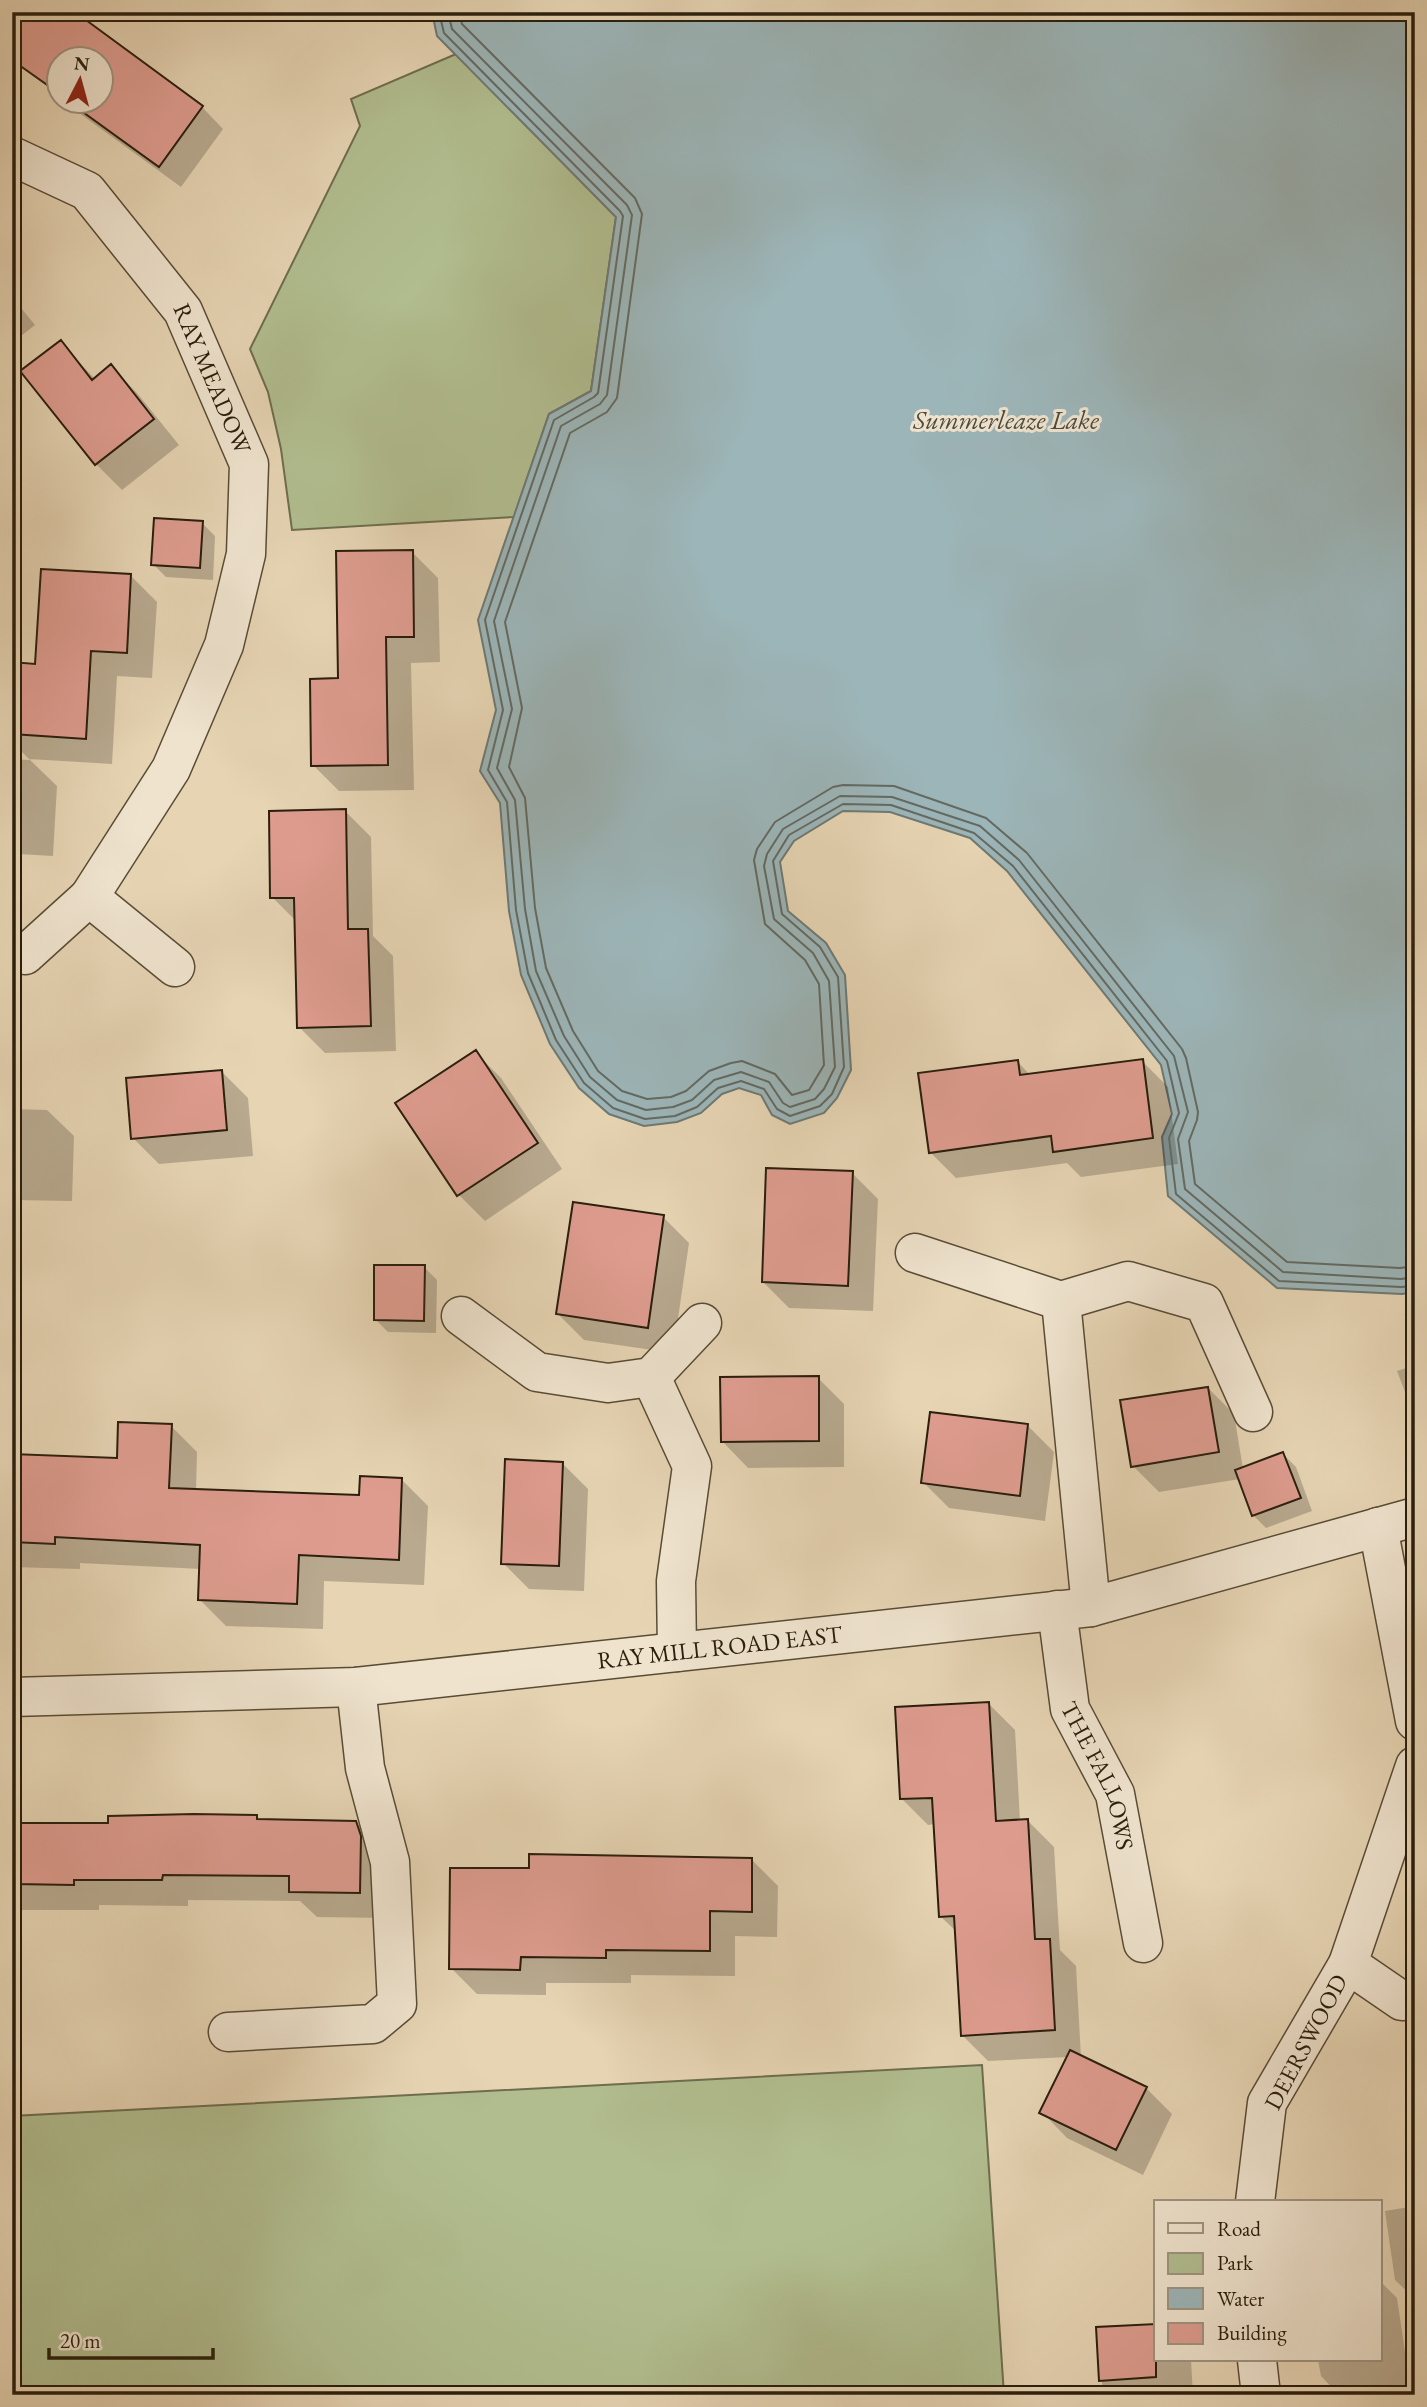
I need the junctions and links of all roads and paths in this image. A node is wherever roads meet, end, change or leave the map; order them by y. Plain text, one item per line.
1 (12, 156) edge
2 (89, 897) junction
3 (25, 955) dead end
4 (175, 967) dead end
5 (915, 1252) dead end
6 (1061, 1301) junction
7 (461, 1316) dead end
8 (702, 1323) dead end
9 (651, 1377) junction
10 (1253, 1412) dead end
11 (1415, 1517) edge
12 (1378, 1527) junction
13 (1074, 1608) junction
14 (677, 1652) junction
15 (356, 1687) junction
16 (12, 1698) edge
17 (1415, 1721) edge
18 (1415, 1766) edge
19 (1143, 1943) dead end
20 (1348, 1964) junction
21 (1402, 2001) dead end
22 (228, 2032) dead end
23 (1255, 2200) edge
24 (1257, 2362) edge
25 (1261, 2395) edge

1 - 2 street, RAY MEADOW
2 - 3 street, RAY MEADOW
2 - 4 street
5 - 6 street
6 - 10 street
6 - 13 street, THE FALLOWS
7 - 9 street
8 - 9 street
9 - 14 street
11 - 12 street, RAY MILL ROAD EAST
12 - 13 street, RAY MILL ROAD EAST
12 - 17 street
13 - 14 street, RAY MILL ROAD EAST
13 - 19 street, THE FALLOWS
14 - 15 street, RAY MILL ROAD EAST
15 - 16 street, RAY MILL ROAD EAST
15 - 22 street
18 - 20 street, DEERSWOOD
20 - 21 street, DEERSWOOD
20 - 23 street, DEERSWOOD
24 - 25 street

